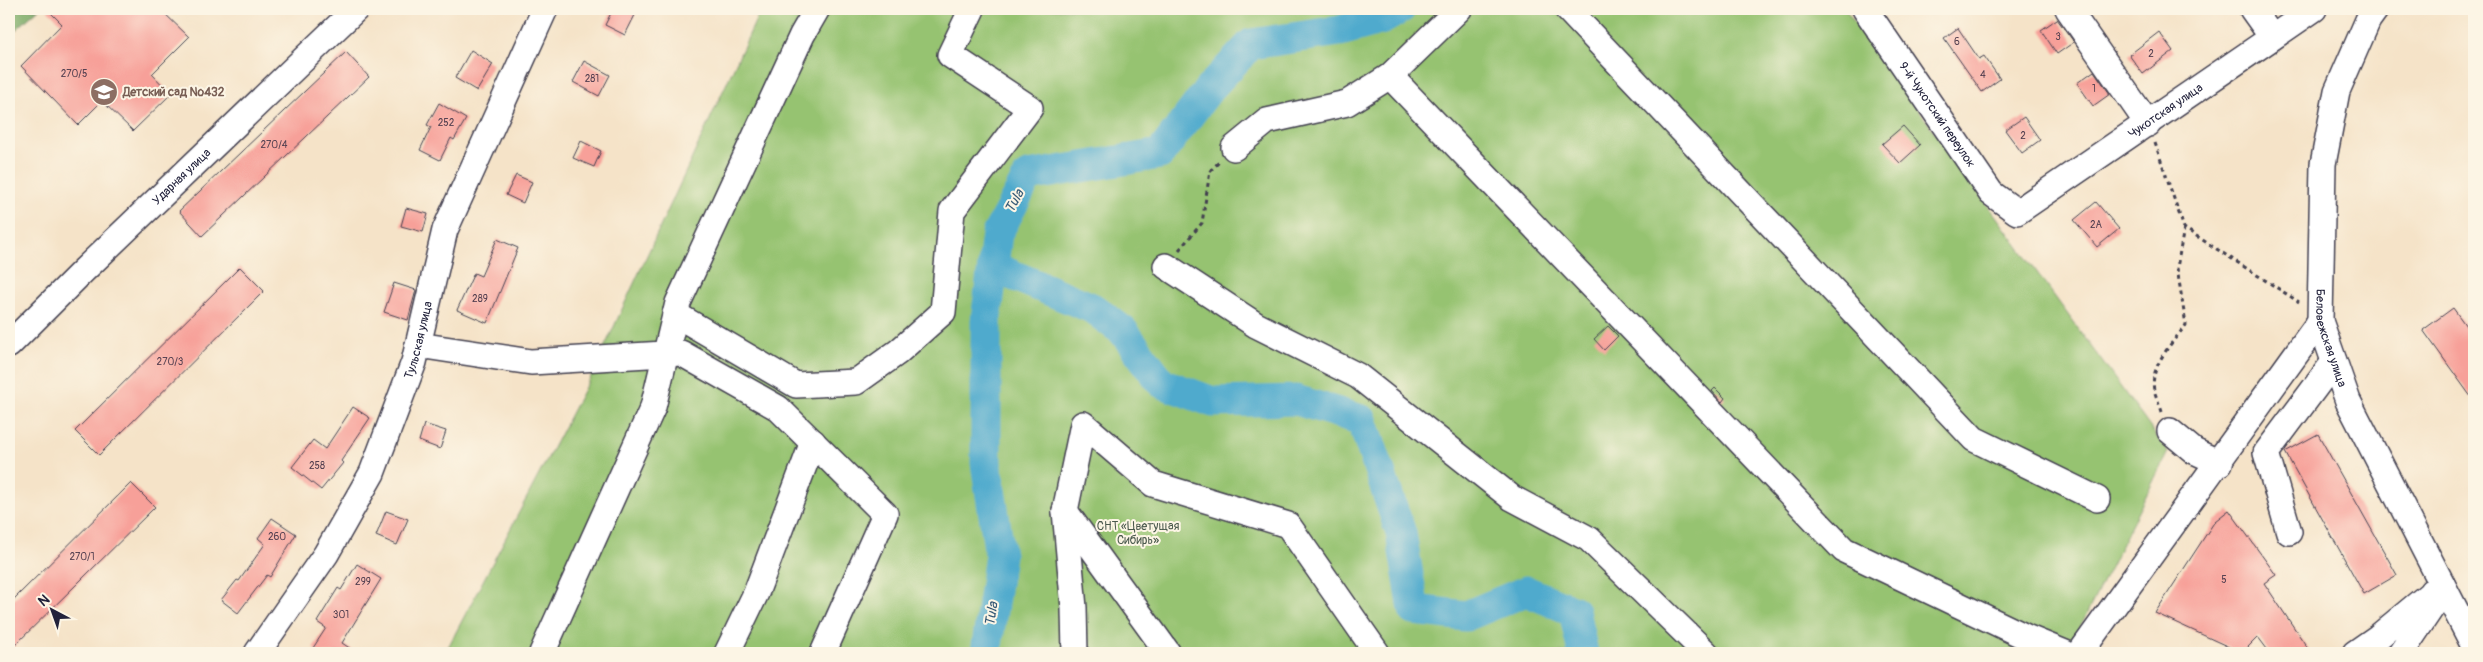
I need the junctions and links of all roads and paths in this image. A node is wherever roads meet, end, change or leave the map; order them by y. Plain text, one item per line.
1 (356, 9) edge
2 (817, 9) edge
3 (972, 9) edge
4 (1459, 9) edge
5 (1567, 9) edge
6 (1865, 9) edge
7 (2068, 9) edge
8 (2252, 9) edge
9 (2314, 9) edge
10 (2376, 9) edge
11 (536, 13) edge
12 (2272, 38) junction
13 (1390, 76) junction
14 (2148, 124) junction
15 (1234, 148) joint
16 (2017, 212) joint
17 (2184, 228) junction
18 (1166, 266) joint
19 (675, 314) junction
20 (2320, 318) junction
21 (9, 345) edge
22 (418, 345) junction
23 (665, 354) junction
24 (2334, 362) junction
25 (2170, 431) joint
26 (812, 442) junction
27 (2220, 462) junction
28 (2097, 499) dead end
29 (1065, 511) junction
30 (2290, 532) dead end
31 (2437, 587) junction
32 (2474, 646) edge
33 (257, 653) edge
34 (542, 653) edge
35 (727, 653) edge
36 (823, 653) edge
37 (1075, 653) edge
38 (1168, 653) edge
39 (1377, 653) edge
40 (1706, 653) edge
41 (2065, 653) edge
42 (2080, 653) edge
43 (2355, 653) edge
44 (2401, 653) edge

1 - 21 street, Ударная улица
2 - 19 street
3 - 19 street
4 - 13 street
5 - 28 street
6 - 16 street, 9-й Чукотский переулок
7 - 14 street
8 - 12 street
9 - 12 street, Чукотская улица
10 - 20 street, Беловежская улица
11 - 22 street, Тульская улица
12 - 14 street, Чукотская улица
13 - 15 street
13 - 41 street
14 - 16 street, Чукотская улица
14 - 17 path
15 - 18 path
17 - 20 path
17 - 25 path
18 - 40 street
19 - 23 street
20 - 24 street, Беловежская улица
20 - 27 street
22 - 23 street
22 - 33 street, Тульская улица
23 - 26 street
23 - 34 street
24 - 30 street
24 - 31 street, Беловежская улица
25 - 27 street
26 - 35 street
26 - 36 street
27 - 42 street
29 - 37 street
29 - 38 street
29 - 39 street
31 - 32 street, Беловежская улица
31 - 43 street
31 - 44 street

